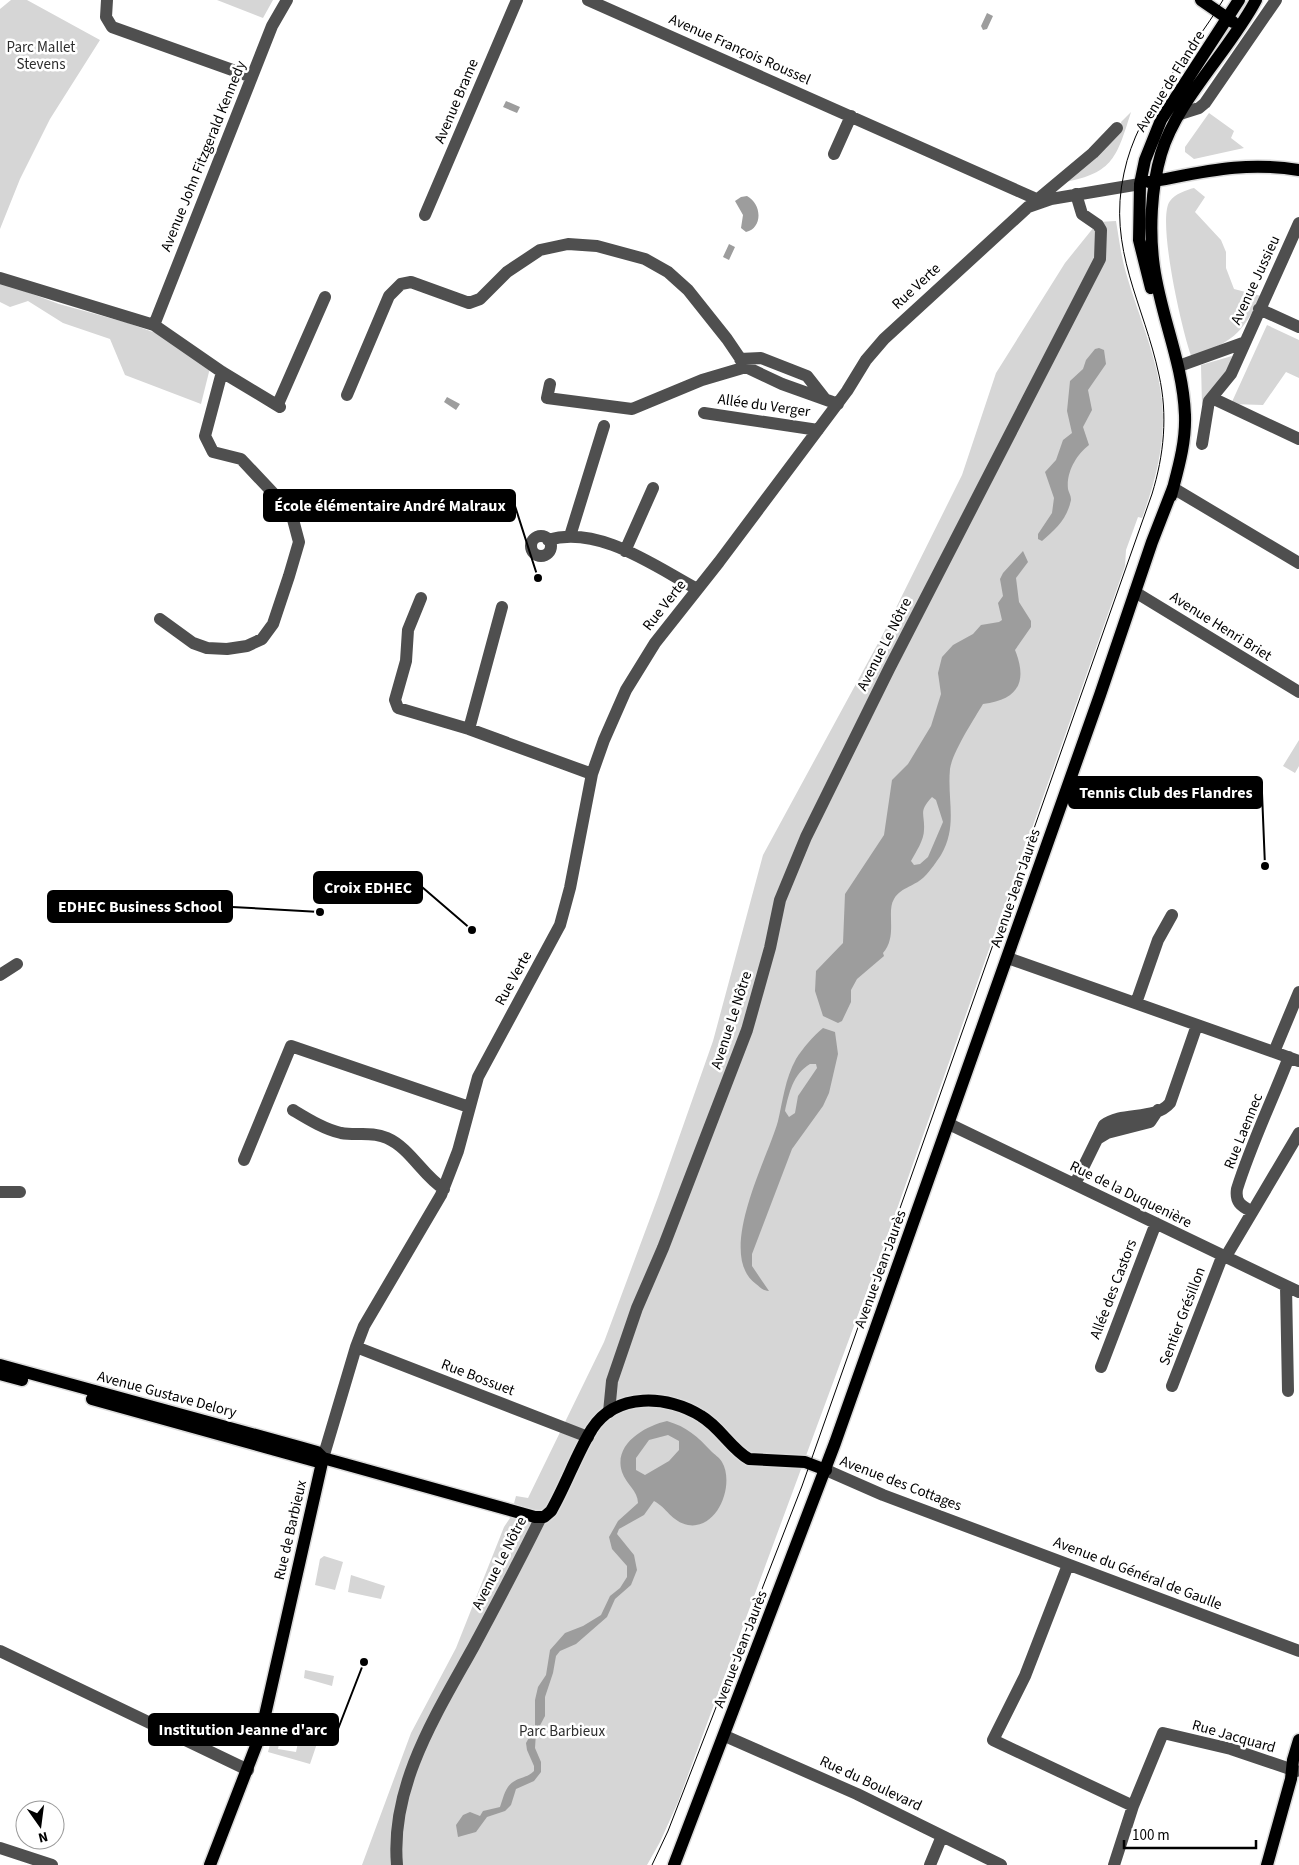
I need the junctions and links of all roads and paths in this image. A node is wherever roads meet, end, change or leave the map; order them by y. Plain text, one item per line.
1 (107, 0) edge
2 (287, 0) edge
3 (517, 0) edge
4 (588, 0) edge
5 (1201, 0) edge
6 (1239, 0) edge
7 (1256, 0) edge
8 (1276, 0) edge
9 (1228, 18) junction
10 (1240, 26) junction
11 (252, 77) junction
12 (1175, 110) junction
13 (851, 116) junction
14 (1117, 128) dead end
15 (834, 154) dead end
16 (1299, 170) edge
17 (1156, 181) junction
18 (1140, 184) junction
19 (1076, 194) junction
20 (1040, 200) junction
21 (425, 215) dead end
22 (1299, 223) edge
23 (0, 278) edge
24 (325, 297) dead end
25 (1259, 309) junction
26 (1166, 320) junction
27 (154, 325) junction
28 (1299, 327) edge
29 (1243, 343) junction
30 (743, 363) junction
31 (1179, 366) junction
32 (222, 372) junction
33 (550, 384) dead end
34 (347, 395) dead end
35 (1212, 398) junction
36 (838, 404) junction
37 (704, 413) dead end
38 (604, 426) dead end
39 (818, 430) junction
40 (1299, 439) edge
41 (1202, 444) dead end
42 (653, 488) dead end
43 (1173, 488) junction
44 (570, 536) junction
45 (548, 540) dead end
46 (624, 551) junction
47 (1299, 563) edge
48 (697, 589) junction
49 (1138, 594) junction
50 (421, 598) dead end
51 (502, 607) dead end
52 (160, 620) dead end
53 (1295, 690) edge
54 (468, 729) junction
55 (592, 774) junction
56 (1172, 915) dead end
57 (1008, 958) junction
58 (17, 964) dead end
59 (0, 975) edge
60 (1299, 992) edge
61 (1136, 1003) junction
62 (1197, 1025) junction
63 (1274, 1052) junction
64 (1294, 1059) edge
65 (468, 1107) junction
66 (293, 1110) dead end
67 (949, 1124) junction
68 (1299, 1133) edge
69 (244, 1160) dead end
70 (1075, 1184) junction
71 (444, 1189) junction
72 (0, 1192) edge
73 (20, 1192) dead end
74 (1251, 1212) junction
75 (430, 1215) joint
76 (1156, 1223) junction
77 (1223, 1257) junction
78 (1286, 1286) junction
79 (1299, 1292) edge
80 (356, 1347) junction
81 (0, 1365) edge
82 (1101, 1367) dead end
83 (0, 1374) edge
84 (1172, 1386) dead end
85 (1288, 1391) dead end
86 (609, 1412) junction
87 (588, 1437) junction
88 (323, 1458) junction
89 (826, 1470) junction
90 (541, 1517) junction
91 (965, 1526) joint
92 (1068, 1565) junction
93 (0, 1650) edge
94 (1299, 1651) edge
95 (725, 1736) junction
96 (1299, 1740) edge
97 (248, 1770) junction
98 (1295, 1773) edge
99 (1133, 1806) junction
100 (942, 1836) junction
101 (0, 1848) edge
102 (0, 1855) edge
103 (30, 1865) edge
104 (52, 1865) edge
105 (210, 1865) edge
106 (397, 1865) edge
107 (674, 1865) edge
108 (930, 1865) edge
109 (1001, 1865) edge
110 (1114, 1865) edge
111 (1266, 1865) edge

1 - 11 street
2 - 11 street, Avenue John Fitzgerald Kennedy
3 - 21 street, Avenue Brame
4 - 13 street, Avenue François Roussel
5 - 9 main road
6 - 9 main road, Avenue de Flandre
7 - 10 main road, Avenue de Flandre
8 - 12 street, Avenue de Flandre
9 - 10 main road
9 - 12 main road, Avenue de Flandre
10 - 12 main road, Avenue de Flandre
11 - 27 street, Avenue John Fitzgerald Kennedy
12 - 17 main road, Avenue de Flandre
12 - 18 main road, Avenue de Flandre
13 - 15 street
13 - 20 street, Avenue François Roussel
14 - 20 street, Avenue de Flandre
16 - 17 main road
17 - 18 main road
17 - 26 main road, Avenue Jean Jaurès
18 - 19 street, Rue Verte
18 - 26 main road, Avenue Jean Jaurès
19 - 20 street, Rue Verte
19 - 86 street, Avenue Le Nôtre
20 - 36 street, Rue Verte
22 - 25 street, Avenue Jussieu
23 - 27 street
24 - 32 street
25 - 28 street
25 - 29 street, Avenue Jussieu
26 - 31 main road, Avenue Jean Jaurès
27 - 32 street
29 - 31 street, Avenue Jussieu
29 - 35 street
30 - 33 street
30 - 34 street
30 - 36 street
31 - 43 main road, Avenue Jean Jaurès
32 - 52 street
35 - 40 street
35 - 41 street
36 - 39 street, Rue Verte
37 - 39 street, Allée du Verger
38 - 44 street
39 - 48 street, Rue Verte
42 - 46 street
43 - 47 street
43 - 49 main road, Avenue Jean Jaurès
44 - 45 street
44 - 46 street
46 - 48 street
48 - 55 street, Rue Verte
49 - 53 street, Avenue Henri Briet
49 - 57 main road, Avenue Jean Jaurès
50 - 54 street
51 - 54 street
54 - 55 street
55 - 65 street, Rue Verte
56 - 61 street
57 - 61 street
57 - 67 main road, Avenue Jean Jaurès
58 - 59 street
60 - 63 street
61 - 62 street
62 - 63 street
62 - 70 street
63 - 64 street
64 - 74 street, Rue Laennec
65 - 69 street
65 - 71 street, Rue Verte
66 - 71 street
67 - 70 street, Rue de la Duquenière
67 - 89 main road, Avenue Jean Jaurès
68 - 74 street, Sentier Grésillon
70 - 76 street, Rue de la Duquenière
71 - 75 street, Rue Verte
72 - 73 street
74 - 77 street, Sentier Grésillon
75 - 80 street, Rue de Barbieux
76 - 77 street, Rue de la Duquenière
76 - 82 street, Allée des Castors
77 - 78 street, Rue de la Duquenière
77 - 84 street, Sentier Grésillon
78 - 79 street, Rue de la Duquenière
78 - 85 street
80 - 87 street, Rue Bossuet
80 - 88 street, Rue de Barbieux
81 - 88 main road, Avenue Gustave Delory
83 - 88 main road, Avenue Gustave Delory
86 - 87 main road, Avenue Le Nôtre
86 - 89 main road
87 - 90 main road, Avenue Le Nôtre
88 - 90 main road, Avenue Gustave Delory
88 - 97 main road, Rue de Barbieux
89 - 91 street, Avenue des Cottages
89 - 95 main road, Avenue Jean Jaurès
90 - 106 street, Avenue Le Nôtre
91 - 92 street, Avenue du Général de Gaulle
92 - 94 street, Avenue du Général de Gaulle
92 - 99 street
93 - 97 street
95 - 100 street, Rue du Boulevard
95 - 107 main road, Avenue Jean Jaurès
96 - 98 main road
97 - 105 main road, Rue de Barbieux
98 - 99 street, Rue Jacquard
98 - 111 main road
99 - 110 street
100 - 108 street
100 - 109 street, Rue du Boulevard
101 - 104 street
102 - 103 street

